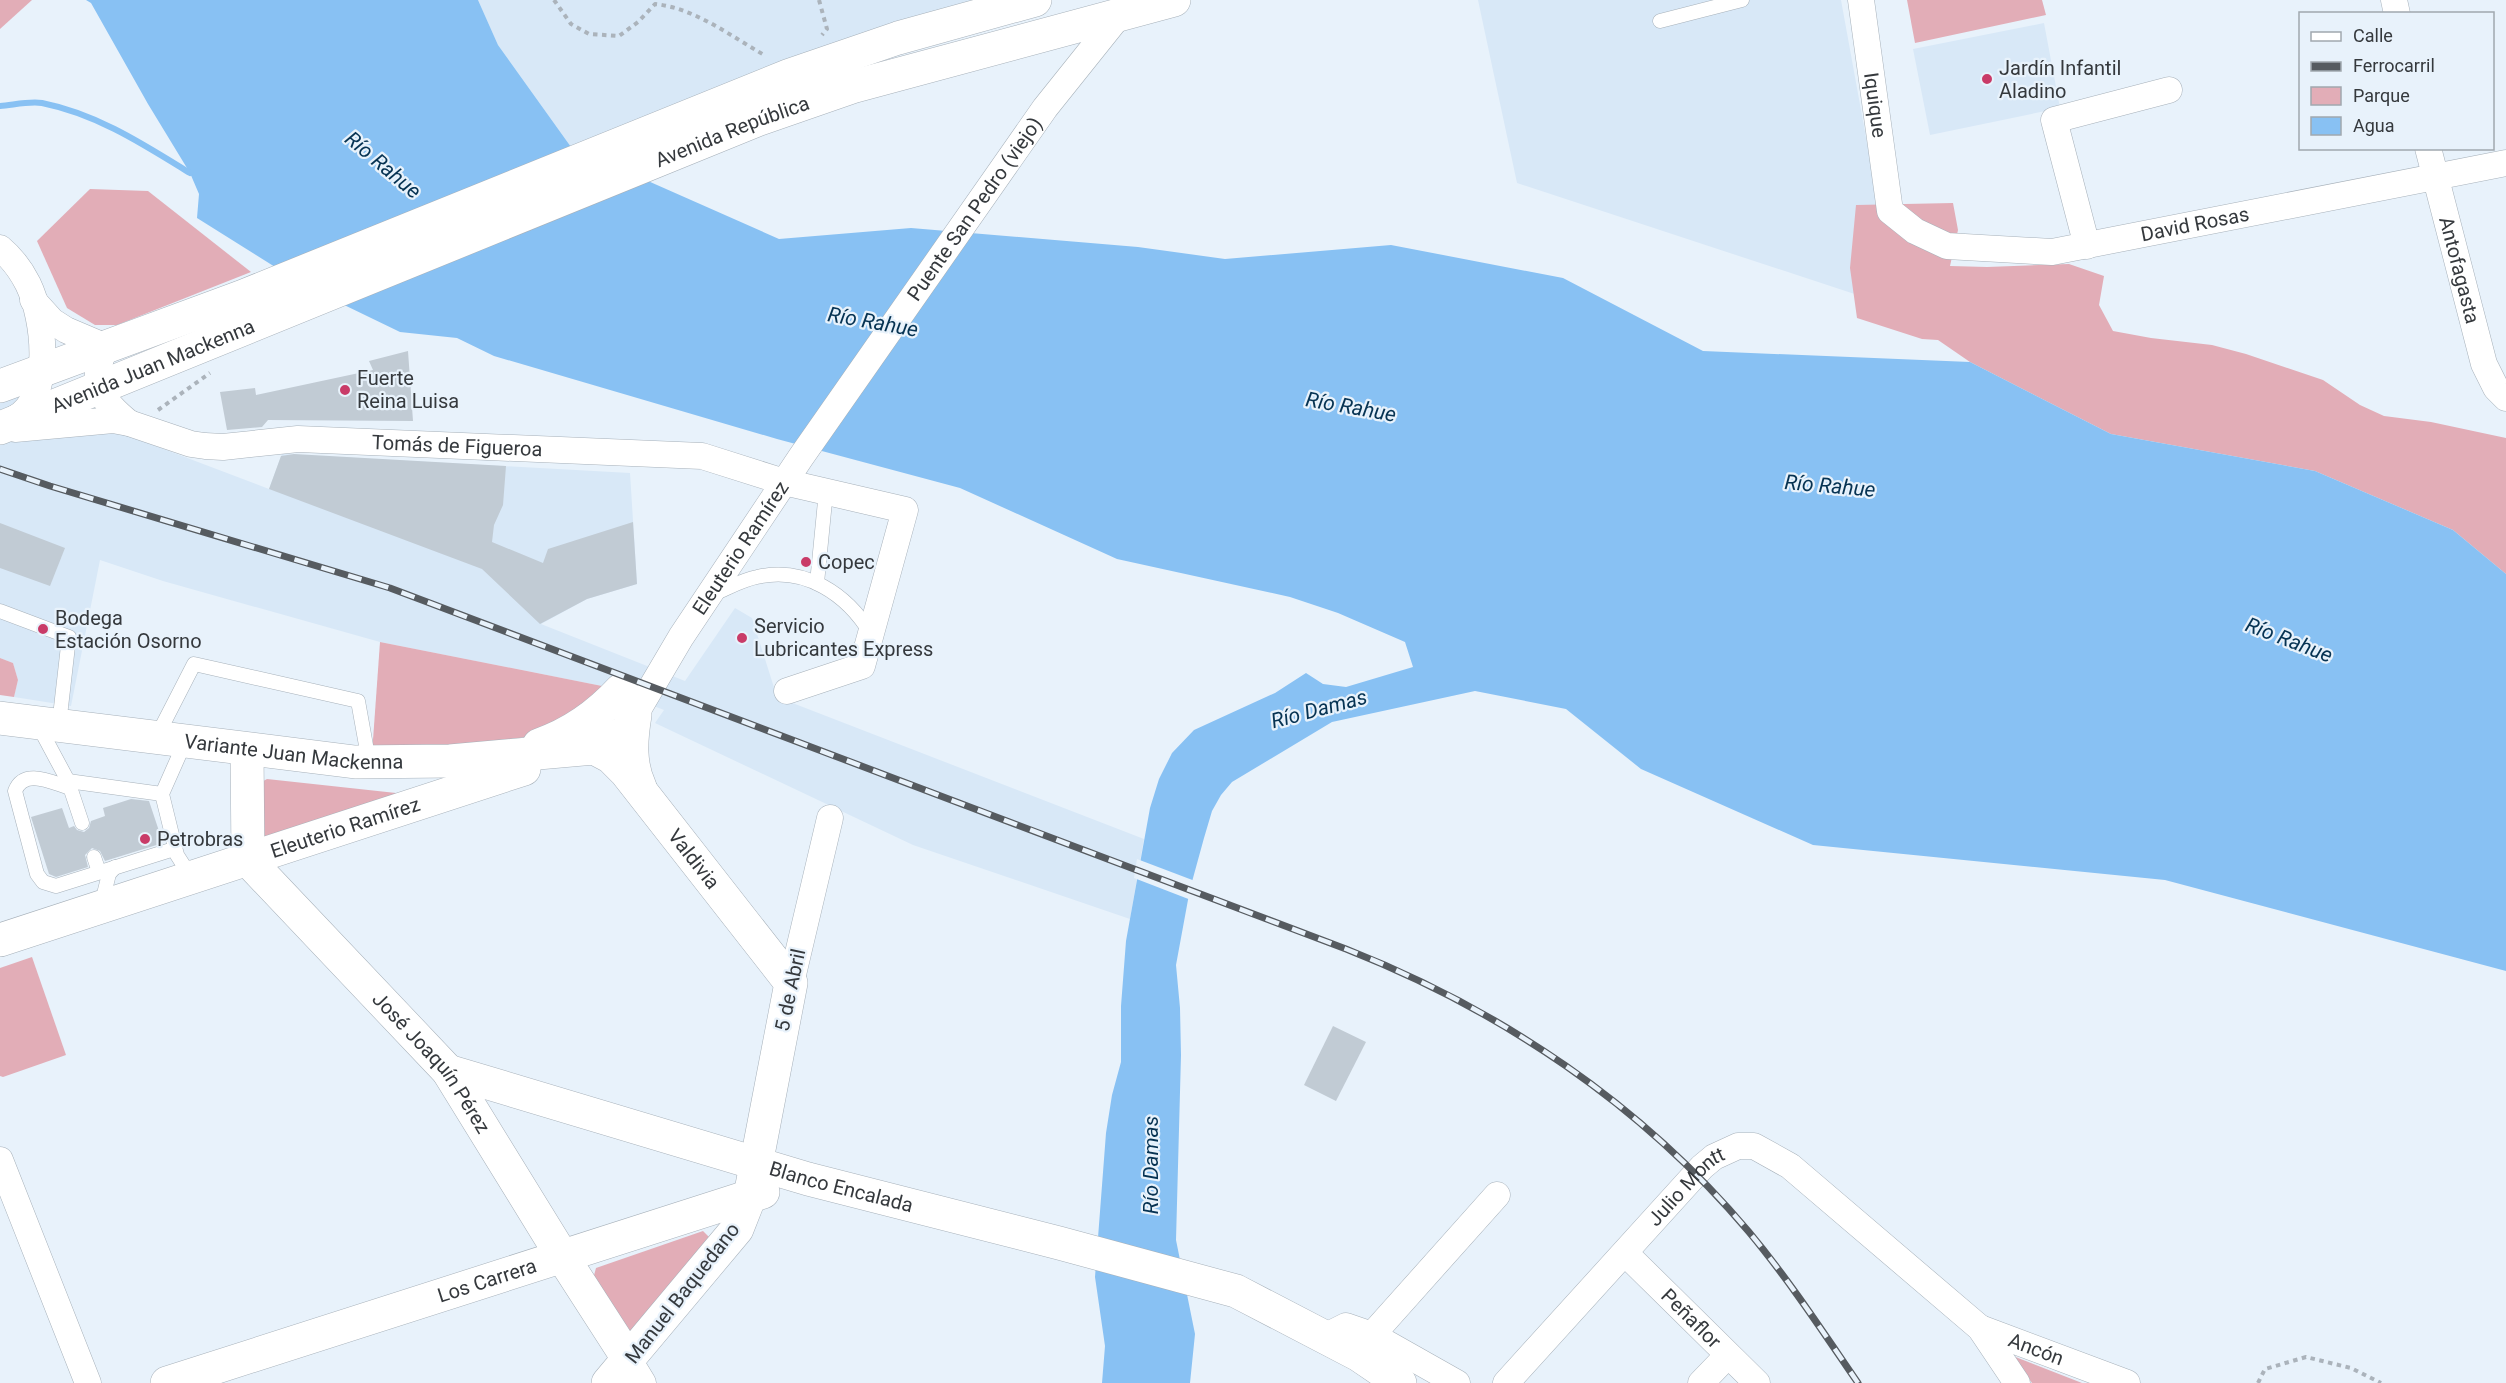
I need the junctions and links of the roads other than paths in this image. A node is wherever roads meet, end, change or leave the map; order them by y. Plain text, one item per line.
1 (1035, 0) edge
2 (1174, 0) edge
3 (1742, 0) edge
4 (1861, 0) edge
5 (1121, 13) junction
6 (1660, 21) dead end
7 (2169, 90) dead end
8 (2428, 150) edge
9 (2506, 163) edge
10 (2435, 177) junction
11 (1890, 211) joint
12 (2087, 246) junction
13 (0, 248) edge
14 (271, 285) joint
15 (33, 300) junction
16 (306, 304) joint
17 (106, 347) junction
18 (41, 371) junction
19 (0, 385) edge
20 (98, 388) junction
21 (2501, 393) edge
22 (133, 424) junction
23 (0, 428) edge
24 (801, 457) joint
25 (784, 482) junction
26 (826, 491) junction
27 (817, 583) junction
28 (709, 596) junction
29 (0, 610) edge
30 (871, 634) junction
31 (787, 691) dead end
32 (628, 702) junction
33 (0, 718) edge
34 (48, 724) junction
35 (171, 740) junction
36 (588, 748) junction
37 (247, 750) junction
38 (482, 759) junction
39 (369, 762) junction
40 (618, 764) junction
41 (69, 784) junction
42 (162, 794) junction
43 (645, 796) junction
44 (378, 815) junction
45 (830, 818) dead end
46 (82, 823) dead end
47 (174, 849) junction
48 (94, 857) dead end
49 (248, 860) junction
50 (115, 867) junction
51 (99, 872) junction
52 (205, 874) junction
53 (101, 907) junction
54 (0, 940) edge
55 (791, 983) junction
56 (448, 1071) junction
57 (0, 1160) edge
58 (755, 1162) junction
59 (808, 1179) junction
60 (1497, 1195) dead end
61 (750, 1196) junction
62 (1625, 1253) junction
63 (562, 1256) junction
64 (1980, 1328) junction
65 (1372, 1335) junction
66 (1329, 1339) junction
67 (1728, 1355) junction
68 (627, 1375) edge
69 (88, 1383) edge
70 (167, 1383) edge
71 (1400, 1383) edge
72 (1458, 1383) edge
73 (1506, 1383) edge
74 (1701, 1383) edge
75 (1757, 1383) edge
76 (2017, 1383) edge
77 (2127, 1383) edge

1 - 14 main road, Avenida República
2 - 5 main road, Avenida República
3 - 6 lane
4 - 11 street, Iquique
5 - 16 main road, Avenida República
5 - 24 street, Puente San Pedro (viejo)
7 - 12 street
8 - 10 street, Antofagasta
9 - 10 street, David Rosas
10 - 12 street, David Rosas
10 - 21 street, Antofagasta
11 - 12 street, David Rosas
13 - 15 street
14 - 17 main road, Avenida Juan Mackenna
15 - 17 street
15 - 18 street
15 - 19 street
16 - 20 main road, Avenida Juan Mackenna
17 - 18 main road, Avenida Juan Mackenna
17 - 20 street
18 - 19 main road, Avenida Juan Mackenna
18 - 23 street
20 - 22 street, Tomás de Figueroa
20 - 23 main road, Avenida Juan Mackenna
22 - 23 street, Tomás de Figueroa
22 - 25 street, Tomás de Figueroa
24 - 25 street, Eleuterio Ramírez
25 - 26 street, Tomás de Figueroa
25 - 28 street, Eleuterio Ramírez
26 - 27 lane
26 - 30 street, Tomás de Figueroa
27 - 28 lane
27 - 30 lane
28 - 32 street, Eleuterio Ramírez
29 - 34 lane
30 - 31 street
32 - 36 street, Eleuterio Ramírez
32 - 38 main road
32 - 43 main road
33 - 34 main road, Variante Juan Mackenna
34 - 35 main road, Variante Juan Mackenna
34 - 41 lane
35 - 37 main road, Variante Juan Mackenna
35 - 39 lane
35 - 42 lane
36 - 38 main road, Variante Juan Mackenna
36 - 40 main road, Valdivia
36 - 44 main road, Eleuterio Ramírez
37 - 39 main road, Variante Juan Mackenna
37 - 49 main road
38 - 39 main road, Variante Juan Mackenna
40 - 43 main road, Valdivia
40 - 44 main road
41 - 42 lane
41 - 46 lane
41 - 51 lane
42 - 47 lane
43 - 55 main road, Valdivia
44 - 49 main road, Eleuterio Ramírez
45 - 55 street, 5 de Abril
47 - 50 lane
47 - 52 lane
48 - 51 lane
49 - 52 main road, Eleuterio Ramírez
49 - 56 main road, José Joaquín Pérez
50 - 51 lane
50 - 53 lane
52 - 53 main road, Eleuterio Ramírez
53 - 54 main road, Eleuterio Ramírez
55 - 58 main road, 5 de Abril
56 - 58 main road, Blanco Encalada
56 - 63 main road, José Joaquín Pérez
57 - 69 street
58 - 59 main road, Blanco Encalada
58 - 61 main road, Manuel Baquedano
59 - 61 main road, Los Carrera
59 - 66 main road, Blanco Encalada
60 - 65 street
61 - 63 main road, Los Carrera
61 - 68 main road, Manuel Baquedano
62 - 64 street, Julio Montt
62 - 67 street, Peñaflor
62 - 73 street, Julio Montt
63 - 68 main road, José Joaquín Pérez
63 - 70 main road, Los Carrera
64 - 76 street
64 - 77 street, Ancón
65 - 66 street
65 - 72 street
66 - 71 main road, Blanco Encalada
67 - 74 street
67 - 75 street, Peñaflor

